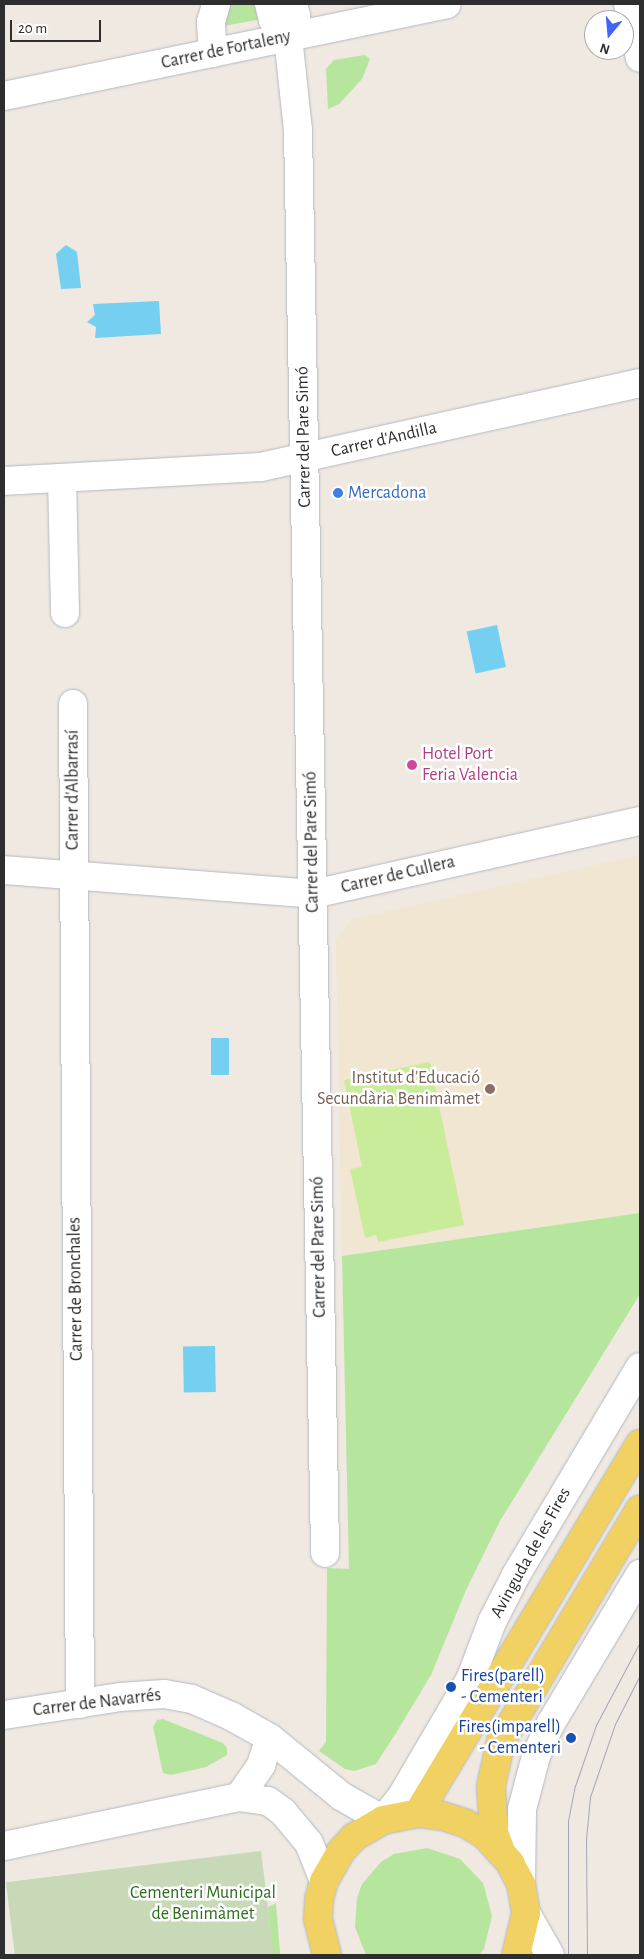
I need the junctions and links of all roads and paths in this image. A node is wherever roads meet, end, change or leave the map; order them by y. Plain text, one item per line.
1 (216, 4) edge
2 (269, 4) edge
3 (293, 4) edge
4 (447, 4) edge
5 (628, 4) edge
6 (374, 11) edge
7 (288, 37) junction
8 (213, 53) junction
9 (640, 58) edge
10 (4, 96) edge
11 (640, 383) edge
12 (304, 458) junction
13 (62, 478) junction
14 (4, 481) edge
15 (65, 613) dead end
16 (73, 704) dead end
17 (640, 821) edge
18 (4, 870) edge
19 (72, 875) junction
20 (313, 894) junction
21 (640, 1367) edge
22 (640, 1444) edge
23 (640, 1509) edge
24 (325, 1553) dead end
25 (640, 1574) edge
26 (80, 1704) junction
27 (4, 1715) edge
28 (270, 1738) junction
29 (239, 1797) junction
30 (418, 1813) junction
31 (383, 1820) junction
32 (4, 1846) edge
33 (501, 1851) junction
34 (324, 1881) junction
35 (521, 1884) junction
36 (526, 1913) junction
37 (327, 1955) edge
38 (516, 1955) edge
39 (550, 1955) edge

1 - 8 street
2 - 7 street
3 - 7 street
4 - 6 street, Carrer de Fortaleny
5 - 9 street
6 - 7 street, Carrer de Fortaleny
7 - 8 street, Carrer de Fortaleny
7 - 12 street, Carrer del Pare Simó
8 - 10 street, Carrer de Fortaleny
11 - 12 street, Carrer d'Andilla
12 - 13 street, Carrer d'Andilla
12 - 20 street, Carrer del Pare Simó
13 - 14 street, Carrer d'Andilla
13 - 15 street
16 - 19 street, Carrer d'Albarrasí
17 - 20 street, Carrer de Cullera
18 - 19 street, Carrer de Cullera
19 - 20 street, Carrer de Cullera
19 - 26 street, Carrer de Bronchales
20 - 24 street, Carrer del Pare Simó
21 - 31 street, Avinguda de les Fires
22 - 30 main road, Avinguda de les Fires
23 - 33 main road
25 - 35 street
26 - 27 street, Carrer de Navarrés
26 - 28 street, Carrer de Navarrés
28 - 29 street
28 - 31 street, Carrer de Navarrés
29 - 32 street
29 - 34 street
30 - 31 main road
30 - 33 main road
31 - 34 main road
33 - 35 main road
34 - 37 main road
35 - 36 main road
36 - 38 main road
36 - 39 street

